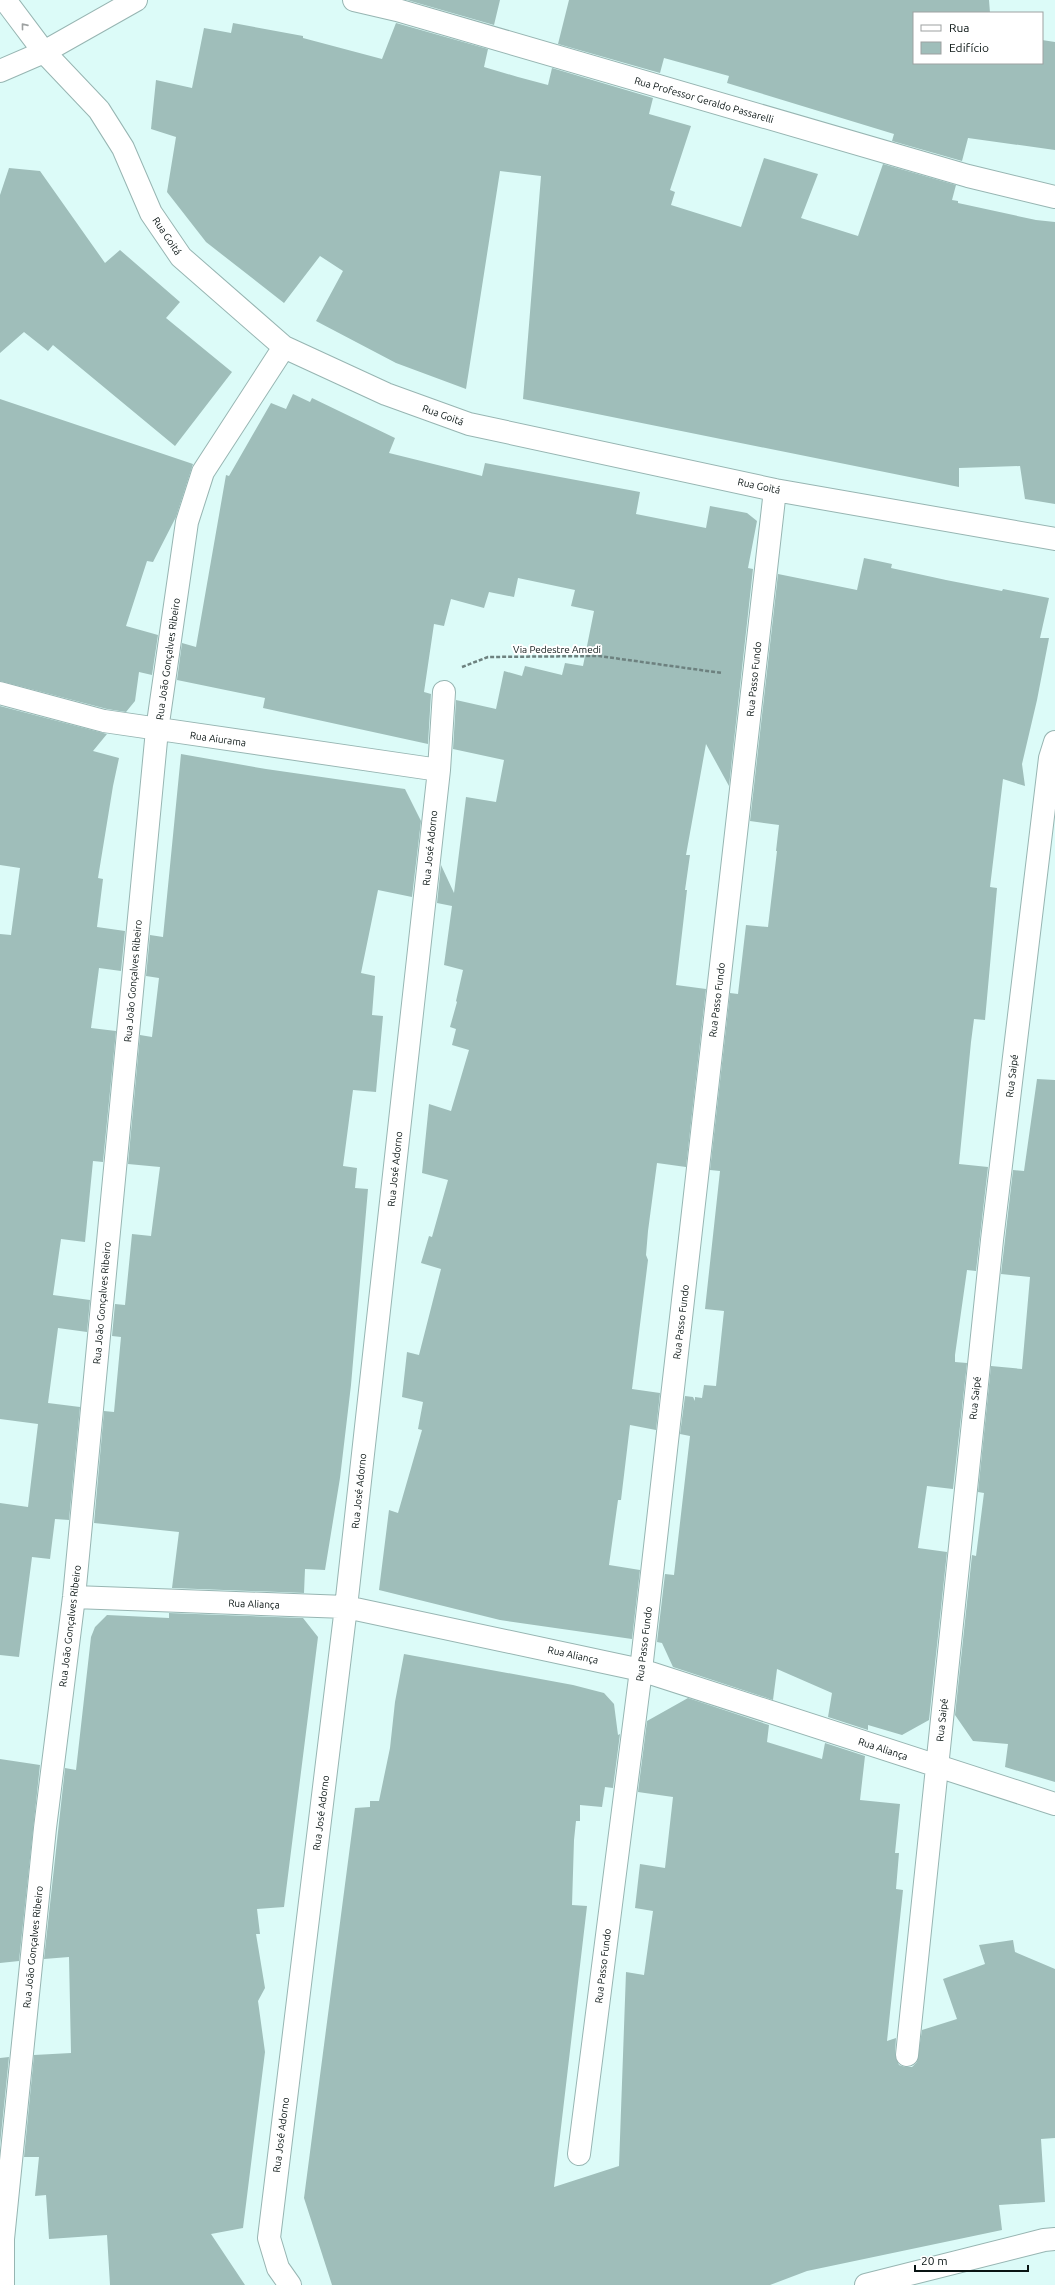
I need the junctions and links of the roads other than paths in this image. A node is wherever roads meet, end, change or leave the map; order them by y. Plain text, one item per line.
1 (4, 0) edge
2 (136, 0) edge
3 (354, 0) edge
4 (44, 52) junction
5 (0, 71) edge
6 (1055, 197) edge
7 (284, 347) junction
8 (775, 490) junction
9 (1055, 539) edge
10 (444, 692) road end
11 (0, 693) edge
12 (158, 730) junction
13 (1055, 742) edge
14 (439, 770) junction
15 (74, 1597) junction
16 (346, 1607) junction
17 (641, 1670) junction
18 (937, 1767) junction
19 (1055, 1804) edge
20 (907, 2055) dead end
21 (579, 2154) dead end
22 (1055, 2239) edge
23 (3, 2285) edge
24 (290, 2285) edge
25 (866, 2285) edge

4 -> 1 street, Rua Goitá
2 - 4 street
3 - 6 street, Rua Professor Geraldo Passarelli
4 - 5 street
4 - 7 street, Rua Goitá
7 - 8 street, Rua Goitá
7 - 12 street, Rua João Gonçalves Ribeiro
8 - 9 street, Rua Goitá
8 - 17 street, Rua Passo Fundo
10 - 14 street, Rua José Adorno
11 - 12 street, Rua Aiurama
12 - 14 street, Rua Aiurama
12 - 15 street, Rua João Gonçalves Ribeiro
13 - 18 street, Rua Saipé
14 - 16 street, Rua José Adorno
15 - 16 street, Rua Aliança
15 - 23 street, Rua João Gonçalves Ribeiro
16 - 17 street, Rua Aliança
16 - 24 street, Rua José Adorno
17 - 18 street, Rua Aliança
17 - 21 street, Rua Passo Fundo
18 - 19 street, Rua Aliança
18 - 20 street, Rua Saipé
22 - 25 street

